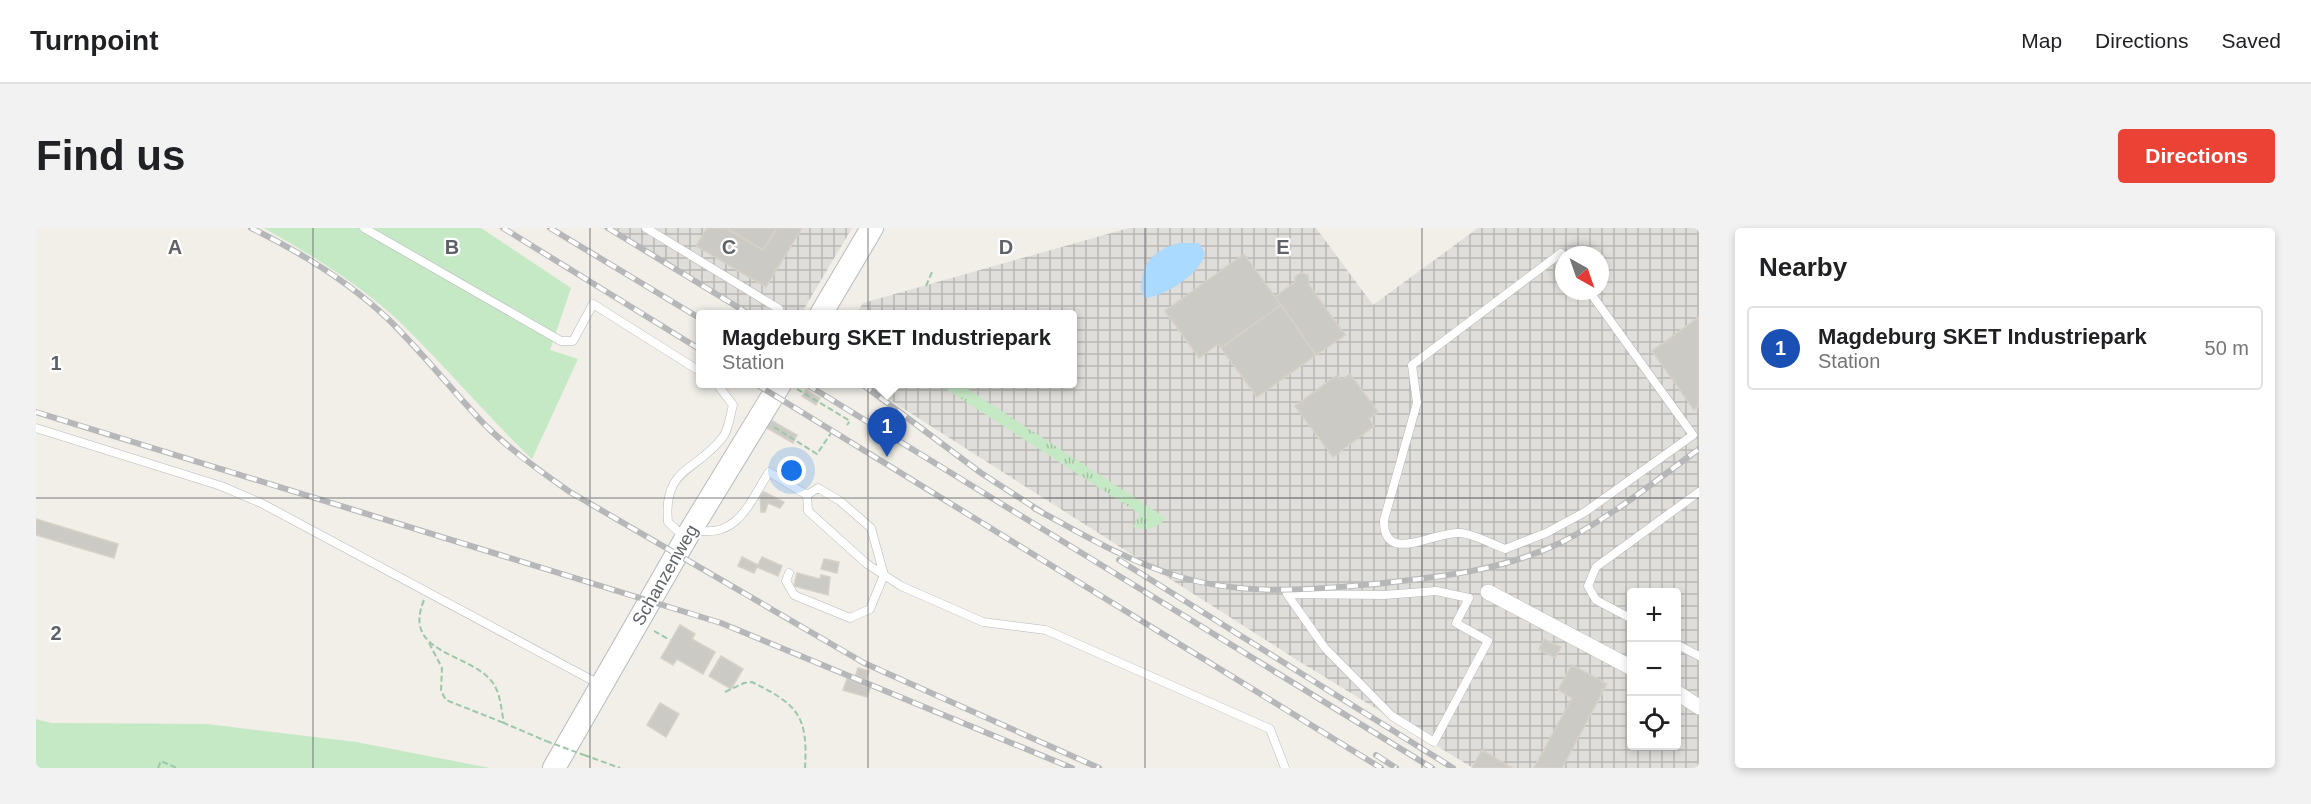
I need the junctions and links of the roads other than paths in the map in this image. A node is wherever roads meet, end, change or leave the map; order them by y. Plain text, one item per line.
1 (364, 228) edge
2 (646, 228) edge
3 (872, 228) edge
4 (1555, 258) edge
5 (1596, 300) edge
6 (779, 309) dead end
7 (824, 310) edge
8 (696, 369) edge
9 (720, 388) edge
10 (782, 388) edge
11 (36, 428) edge
12 (1699, 492) edge
13 (807, 495) junction
14 (688, 534) junction
15 (789, 573) dead end
16 (884, 575) junction
17 (1488, 592) dead end
18 (1287, 594) joint
19 (1627, 616) edge
20 (1681, 646) edge
21 (1699, 656) edge
22 (1627, 665) edge
23 (602, 685) junction
24 (1681, 695) edge
25 (1699, 707) edge
26 (554, 768) edge
27 (1285, 768) edge

1 - 8 lane
2 - 6 lane
3 - 7 main road
4 - 5 lane
9 - 14 lane
10 - 14 main road, Schanzenweg
11 - 23 lane
12 - 19 lane
13 - 14 lane
13 - 16 lane
13 - 16 lane
14 - 23 main road, Schanzenweg
15 - 16 lane
16 - 27 lane
17 - 22 street
18 - 18 lane
20 - 21 lane
23 - 26 main road, Schanzenweg
24 - 25 street

